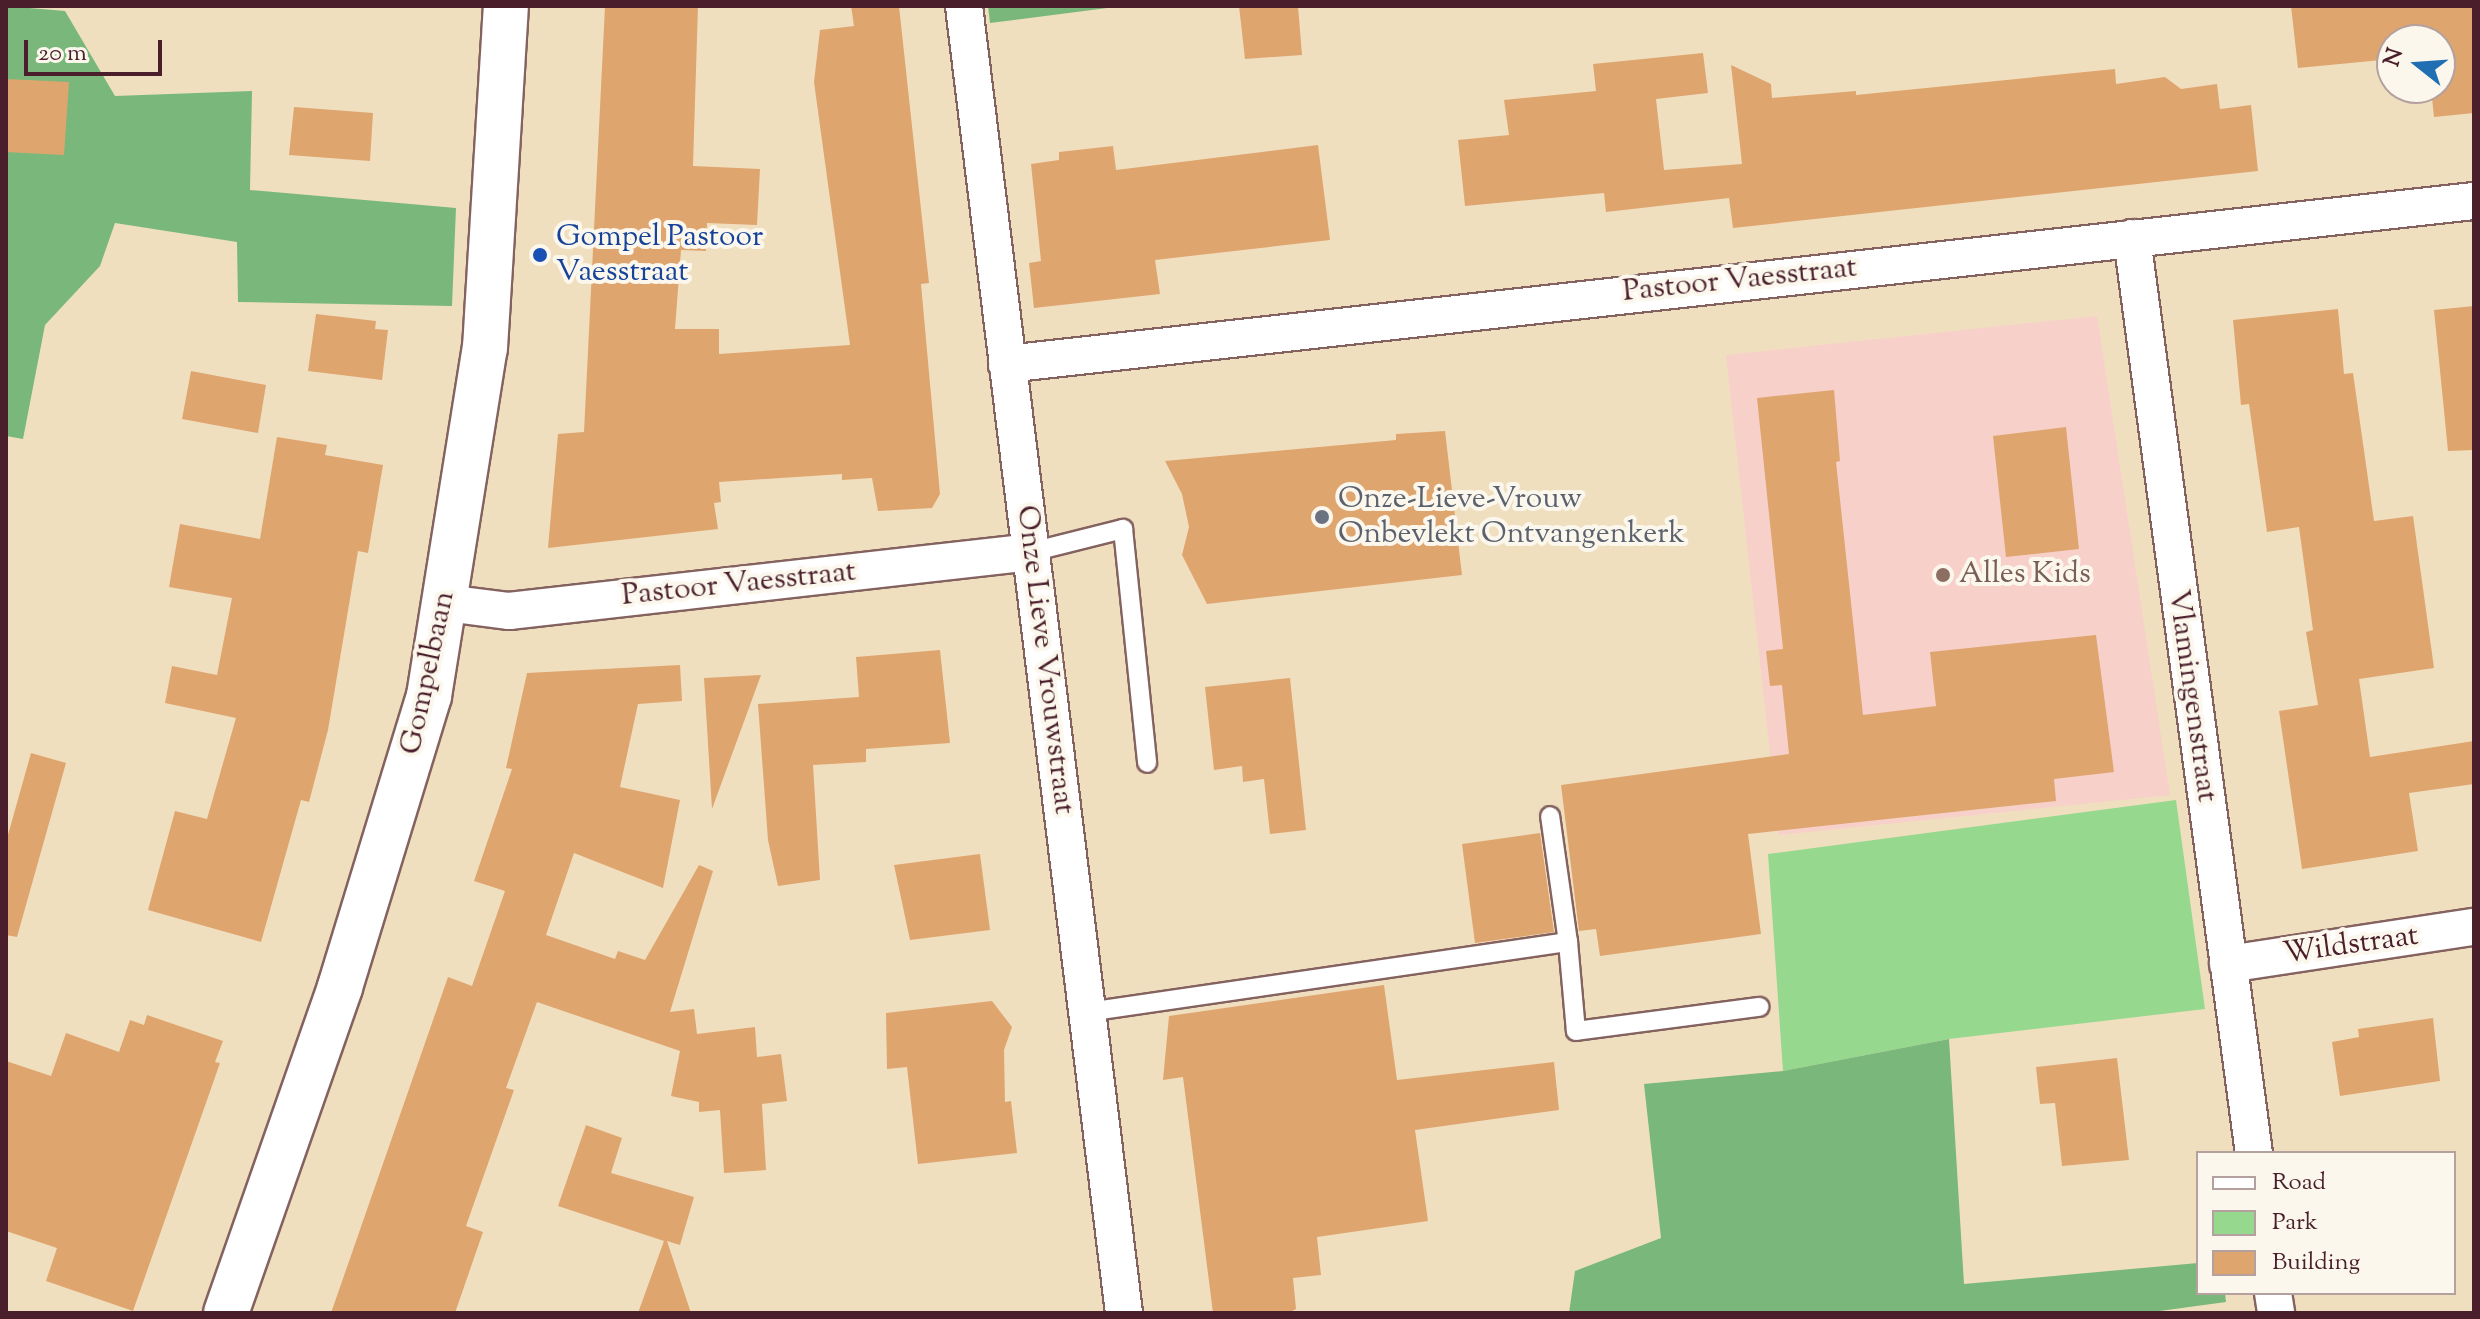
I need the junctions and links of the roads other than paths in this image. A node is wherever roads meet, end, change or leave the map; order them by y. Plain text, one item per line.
1 (506, 6) edge
2 (964, 6) edge
3 (2474, 201) edge
4 (2132, 238) junction
5 (1007, 364) junction
6 (1031, 552) junction
7 (446, 603) junction
8 (1147, 763) dead end
9 (1550, 816) dead end
10 (2474, 927) edge
11 (1568, 942) junction
12 (2228, 964) junction
13 (1759, 1007) dead end
14 (1087, 1012) junction
15 (2254, 1151) edge
16 (226, 1313) edge
17 (1124, 1313) edge

1 - 7 street, Gompelbaan
2 - 5 street, Onze Lieve Vrouwstraat
3 - 4 street, Pastoor Vaesstraat
4 - 5 street, Pastoor Vaesstraat
4 - 12 street, Vlamingenstraat
5 - 6 street, Onze Lieve Vrouwstraat
6 - 7 street, Pastoor Vaesstraat
6 - 8 lane
6 - 14 street, Onze Lieve Vrouwstraat
7 - 16 street, Gompelbaan
9 - 11 lane
10 - 12 street, Wildstraat
11 - 13 lane
11 - 14 lane
12 - 15 street, Vlamingenstraat
14 - 17 street, Onze Lieve Vrouwstraat

